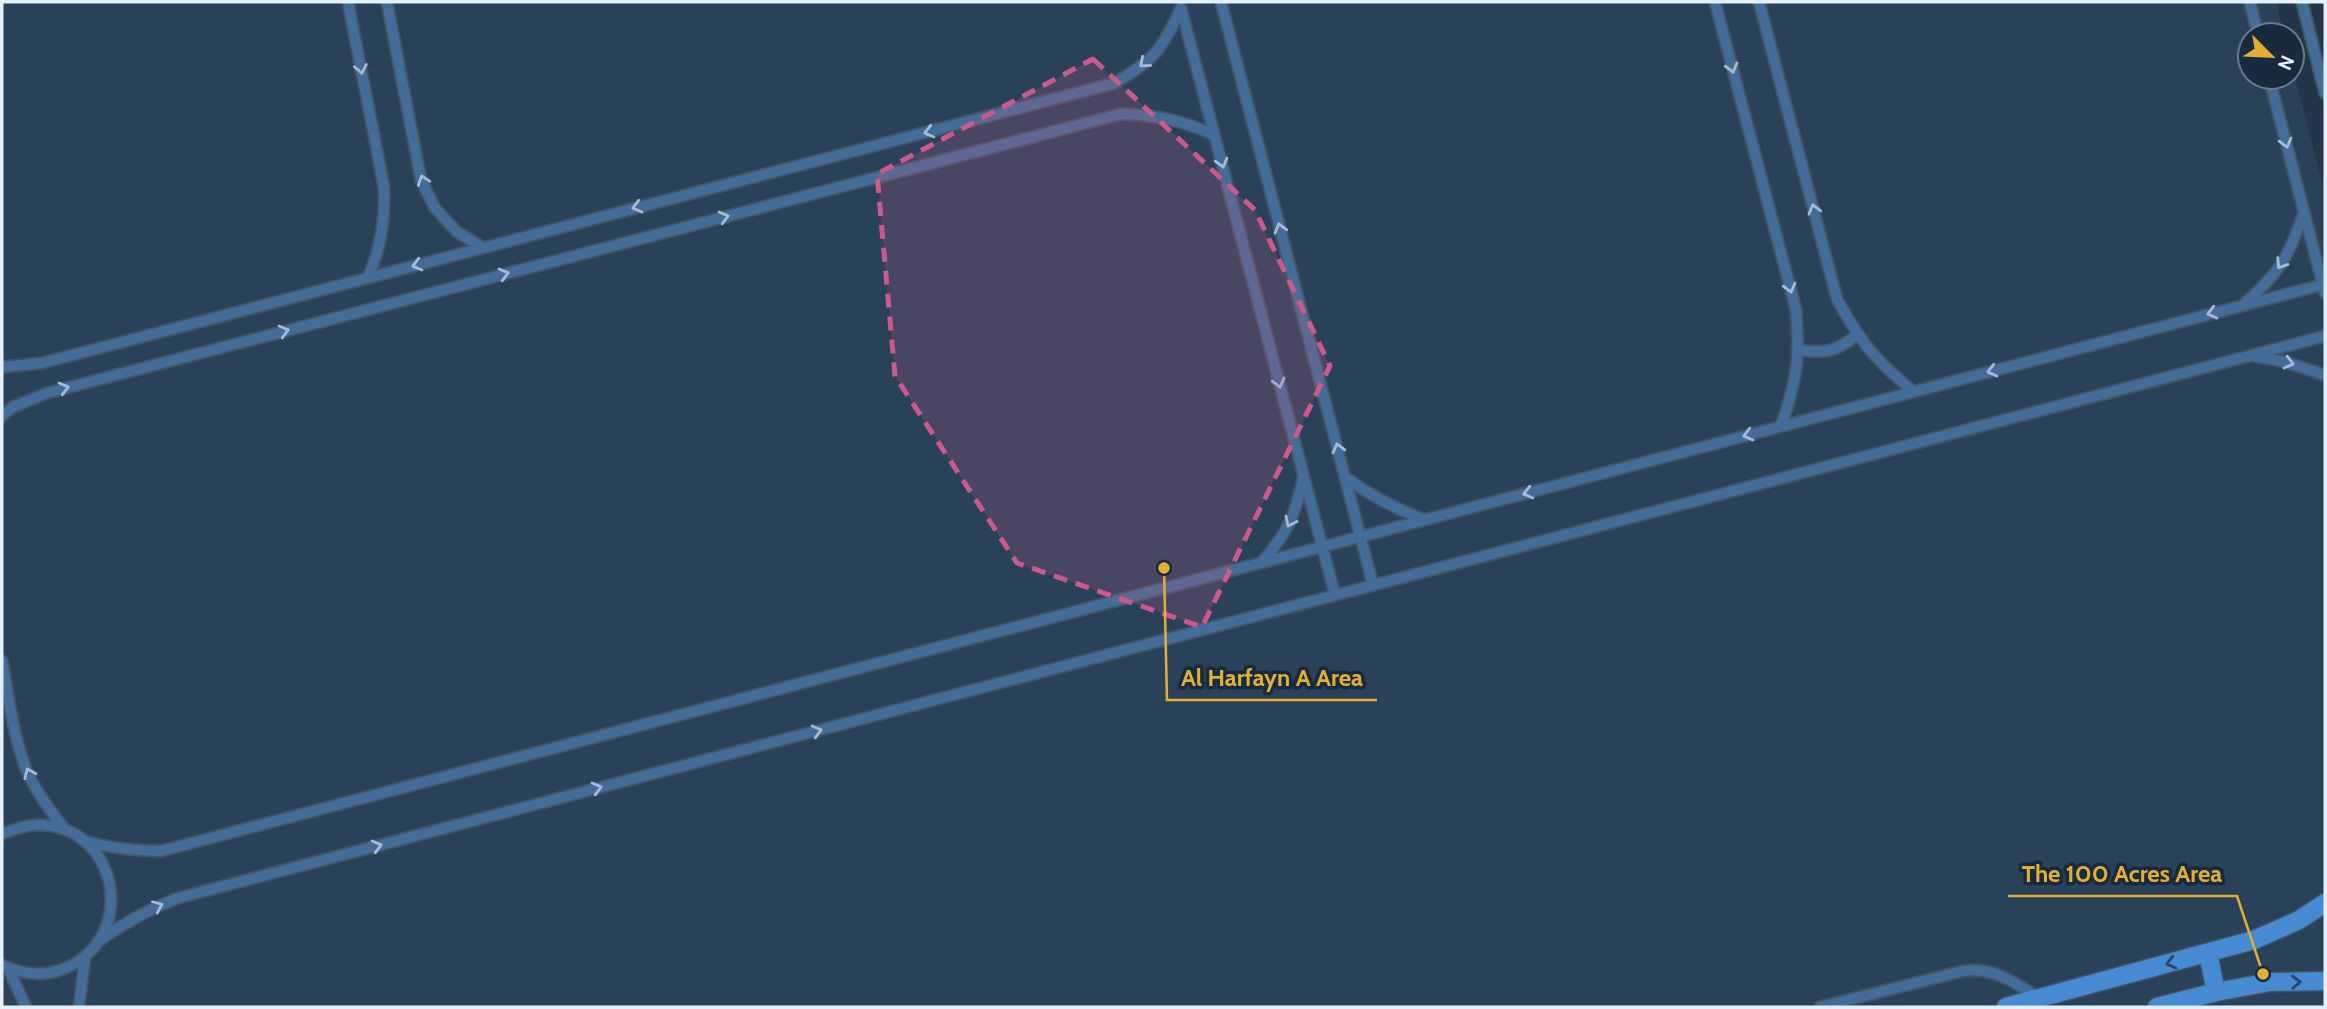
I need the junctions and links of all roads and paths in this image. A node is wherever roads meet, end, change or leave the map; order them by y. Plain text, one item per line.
1 (348, 2) edge
2 (387, 2) edge
3 (1221, 2) edge
4 (1715, 2) edge
5 (1759, 2) edge
6 (2250, 2) edge
7 (2302, 2) edge
8 (1180, 5) edge
9 (2255, 21) edge
10 (2273, 91) edge
11 (2325, 93) edge
12 (1214, 135) junction
13 (2304, 212) junction
14 (483, 248) junction
15 (368, 278) junction
16 (2325, 287) edge
17 (2242, 305) junction
18 (1857, 335) junction
19 (2325, 336) edge
20 (1799, 350) junction
21 (2251, 355) junction
22 (2, 367) edge
23 (2325, 375) edge
24 (1914, 392) junction
25 (2, 416) edge
26 (1781, 426) junction
27 (1304, 476) junction
28 (1345, 477) junction
29 (1425, 520) junction
30 (1360, 537) junction
31 (1322, 547) junction
32 (1262, 562) junction
33 (1373, 585) junction
34 (1335, 595) junction
35 (2, 661) edge
36 (65, 830) junction
37 (2, 834) edge
38 (85, 841) junction
39 (2325, 903) edge
40 (99, 941) junction
41 (2208, 953) junction
42 (85, 957) junction
43 (5, 967) edge
44 (2325, 981) edge
45 (2216, 992) junction
46 (2039, 998) junction
47 (26, 1007) edge
48 (79, 1007) edge
49 (1819, 1007) edge
50 (2006, 1007) edge
51 (2157, 1007) edge

1 -> 15 lane
14 -> 2 lane
28 -> 3 lane
4 -> 20 lane
18 -> 5 lane
6 - 9 lane
7 - 11 lane
8 - 12 lane
8 -> 14 lane
10 -> 13 lane
25 -> 12 lane
12 -> 27 lane
13 - 16 lane
13 -> 17 lane
14 -> 15 lane
15 - 22 lane
16 - 17 lane
17 -> 24 lane
18 - 20 lane
18 - 24 lane
19 - 21 lane
20 - 26 lane
21 -> 23 lane
21 - 33 lane
24 - 26 lane
26 -> 29 lane
27 - 31 lane
27 -> 32 lane
28 - 29 lane
28 - 30 lane
29 - 30 lane
30 - 31 lane
30 - 33 lane
31 - 32 lane
31 - 34 lane
32 - 38 lane
33 - 34 lane
40 -> 34 lane
36 -> 35 lane
36 - 37 lane
36 - 38 lane
38 - 40 lane
39 - 41 street
40 - 42 lane
41 - 45 street
41 -> 46 street
42 - 43 lane
42 - 48 lane
43 - 47 lane
45 -> 44 street
45 - 51 street
46 - 49 lane
46 - 50 street

